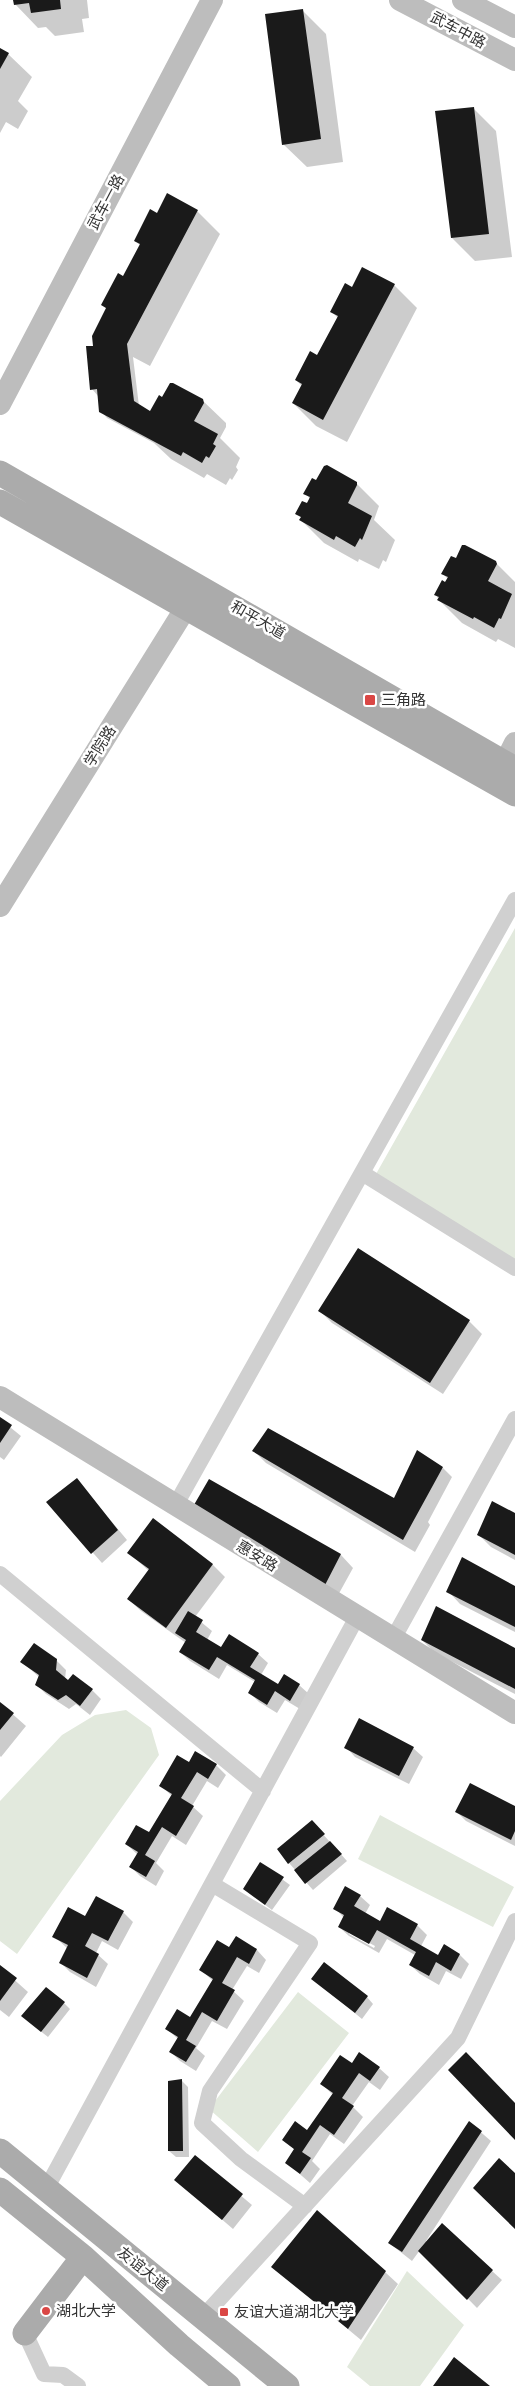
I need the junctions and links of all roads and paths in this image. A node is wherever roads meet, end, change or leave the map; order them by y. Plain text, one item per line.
1 (212, 0) edge
2 (400, 0) edge
3 (463, 0) edge
4 (515, 27) edge
5 (515, 60) edge
6 (0, 404) edge
7 (0, 473) edge
8 (0, 502) edge
9 (200, 586) junction
10 (186, 608) junction
11 (512, 758) edge
12 (515, 794) edge
13 (515, 900) edge
14 (0, 906) edge
15 (362, 1173) junction
16 (515, 1268) edge
17 (0, 1397) edge
18 (515, 1419) edge
19 (175, 1506) junction
20 (0, 1574) edge
21 (357, 1617) junction
22 (393, 1639) junction
23 (515, 1713) edge
24 (263, 1791) junction
25 (212, 1884) junction
26 (515, 1921) edge
27 (0, 2151) edge
28 (46, 2189) junction
29 (0, 2190) edge
30 (305, 2206) junction
31 (83, 2257) junction
32 (202, 2318) junction
33 (25, 2333) joint
34 (40, 2380) edge
35 (78, 2386) edge
36 (228, 2386) edge
37 (287, 2386) edge

1 - 6 street, 武车一路
2 - 5 street, 武车中路
3 - 4 street, 武车中路
7 - 9 main road, 和平大道
8 - 10 main road, 和平大道
9 - 10 street, 学院路
9 - 11 main road, 和平大道
10 - 12 main road, 和平大道
10 - 14 street, 学院路
13 - 15 street
15 - 16 street
15 - 19 street
17 - 19 street, 惠安路
18 - 22 street
19 - 21 street, 惠安路
20 - 24 street
21 - 22 street, 惠安路
21 - 24 street
22 - 23 street, 惠安路
24 - 25 street
25 - 28 street
25 - 30 street
26 - 30 street
27 - 28 main road, 友谊大道
28 - 32 main road, 友谊大道
29 - 31 main road, 友谊大道
30 - 32 street
31 - 33 main road
31 - 36 main road, 友谊大道
32 - 37 main road, 友谊大道
33 - 34 street
34 - 35 street

